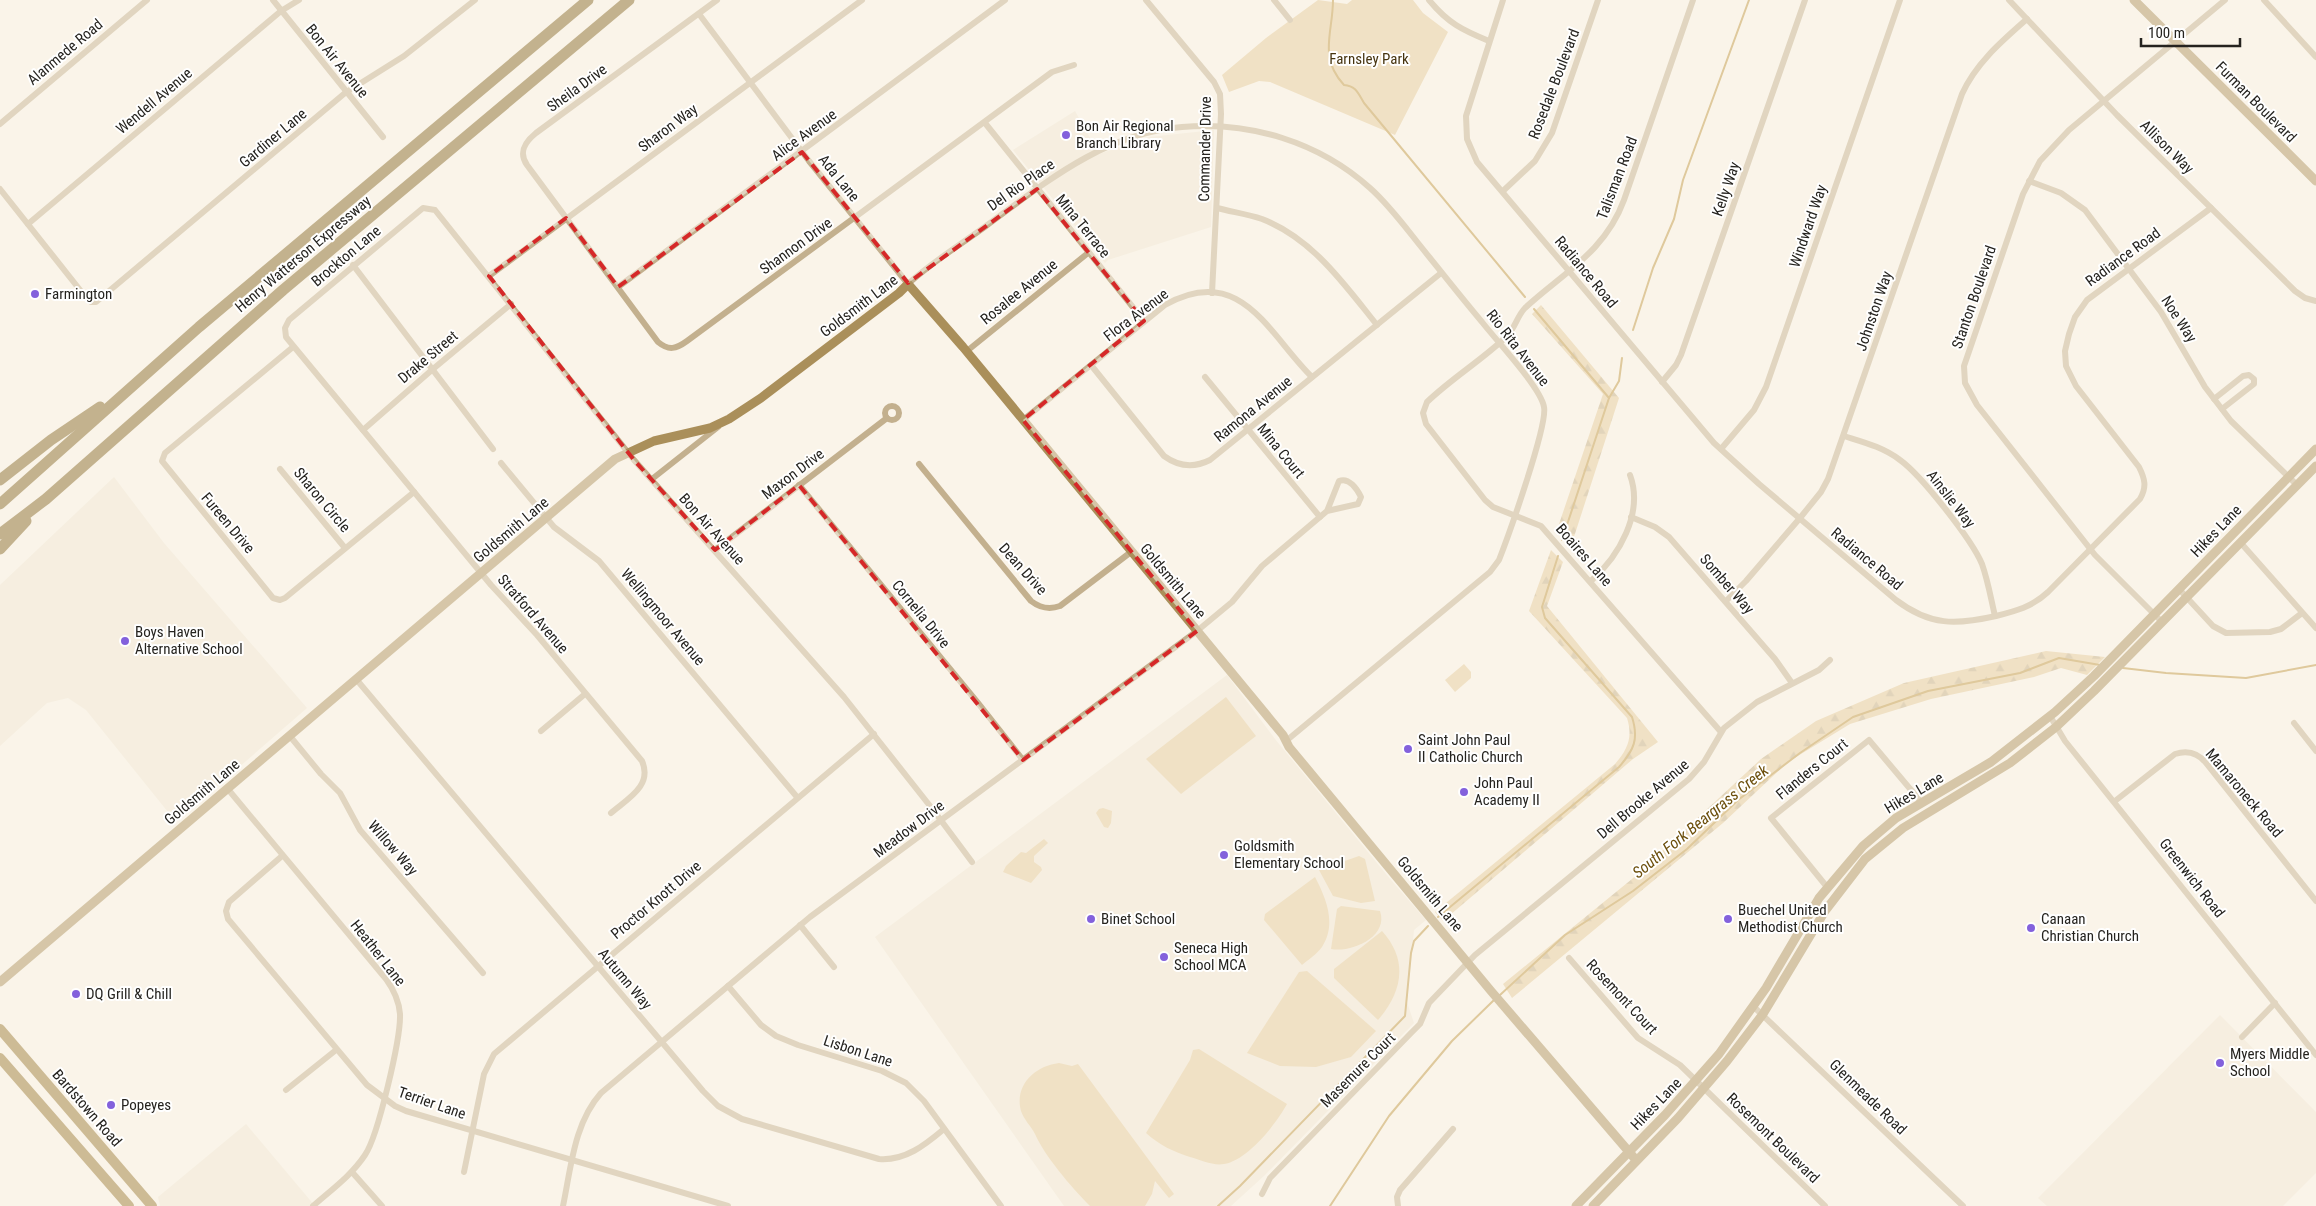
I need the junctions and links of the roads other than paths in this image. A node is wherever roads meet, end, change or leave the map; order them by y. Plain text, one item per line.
1 (147, 0) edge
2 (272, 0) edge
3 (299, 0) edge
4 (475, 0) edge
5 (588, 0) edge
6 (629, 0) edge
7 (717, 0) edge
8 (862, 0) edge
9 (1146, 0) edge
10 (1274, 0) edge
11 (1429, 0) edge
12 (1504, 0) edge
13 (1598, 0) edge
14 (1693, 0) edge
15 (1805, 0) edge
16 (1900, 0) edge
17 (2009, 0) edge
18 (2134, 0) edge
19 (2225, 0) edge
20 (2264, 0) edge
21 (1004, 1) edge
22 (281, 11) junction
23 (699, 14) junction
24 (2026, 18) junction
25 (1290, 20) dead end
26 (1489, 41) junction
27 (2175, 41) junction
28 (2316, 57) edge
29 (1074, 65) dead end
30 (750, 83) junction
31 (347, 92) junction
32 (2104, 100) junction
33 (0, 124) edge
34 (985, 124) junction
35 (1220, 126) junction
36 (383, 137) dead end
37 (802, 152) junction
38 (2029, 181) junction
39 (2316, 181) edge
40 (0, 188) edge
41 (1037, 190) junction
42 (1503, 191) junction
43 (1217, 208) junction
44 (2211, 208) junction
45 (436, 210) joint
46 (566, 218) junction
47 (855, 218) junction
48 (28, 224) junction
49 (1088, 253) junction
50 (353, 265) junction
51 (2129, 268) junction
52 (1569, 272) junction
53 (1441, 273) junction
54 (489, 276) junction
55 (908, 284) junction
56 (618, 287) junction
57 (1212, 293) junction
58 (2316, 301) edge
59 (511, 304) junction
60 (1144, 321) junction
61 (1377, 325) junction
62 (286, 337) joint
63 (1499, 342) junction
64 (293, 347) junction
65 (967, 351) junction
66 (1091, 365) junction
67 (433, 369) junction
68 (1205, 377) dead end
69 (1312, 377) junction
70 (136, 382) junction
71 (1662, 382) junction
72 (2214, 399) junction
73 (1423, 410) joint
74 (2222, 410) junction
75 (887, 418) dead end
76 (1023, 420) junction
77 (721, 424) junction
78 (363, 430) junction
79 (1248, 430) junction
80 (1844, 436) junction
81 (493, 449) dead end
82 (1721, 449) junction
83 (2316, 449) edge
84 (627, 452) junction
85 (501, 463) dead end
86 (919, 464) dead end
87 (2316, 466) edge
88 (280, 469) dead end
89 (1630, 474) dead end
90 (2288, 476) junction
91 (652, 479) junction
92 (0, 480) edge
93 (799, 485) junction
94 (2297, 485) junction
95 (414, 492) junction
96 (46, 499) junction
97 (0, 504) edge
98 (1327, 511) junction
99 (1514, 514) junction
100 (1320, 517) junction
101 (1631, 517) junction
102 (546, 518) junction
103 (1800, 518) junction
104 (0, 534) edge
105 (2240, 542) junction
106 (345, 548) junction
107 (2090, 549) junction
108 (0, 550) edge
109 (715, 550) junction
110 (1131, 552) junction
111 (481, 573) junction
112 (1591, 580) junction
113 (2179, 589) junction
114 (2187, 598) junction
115 (1726, 601) junction
116 (2302, 613) junction
117 (2154, 614) junction
118 (1995, 616) junction
119 (2162, 622) junction
120 (2316, 628) edge
121 (1197, 631) junction
122 (1830, 660) dead end
123 (356, 679) junction
124 (1792, 683) junction
125 (585, 694) junction
126 (2050, 716) junction
127 (2294, 722) dead end
128 (2056, 727) junction
129 (541, 731) dead end
130 (1721, 732) junction
131 (874, 734) junction
132 (290, 735) junction
133 (1286, 741) junction
134 (2316, 751) edge
135 (1022, 760) junction
136 (227, 788) junction
137 (797, 797) junction
138 (2115, 801) junction
139 (1922, 803) junction
140 (611, 813) dead end
141 (941, 820) junction
142 (282, 856) junction
143 (972, 862) dead end
144 (1827, 887) junction
145 (2316, 901) edge
146 (800, 926) junction
147 (1569, 958) dead end
148 (1468, 962) junction
149 (598, 966) junction
150 (834, 967) dead end
151 (483, 973) dead end
152 (0, 982) edge
153 (728, 986) junction
154 (2275, 1003) junction
155 (1754, 1007) junction
156 (1763, 1014) junction
157 (0, 1029) edge
158 (2242, 1037) dead end
159 (661, 1042) junction
160 (336, 1050) junction
161 (2316, 1054) edge
162 (0, 1058) edge
163 (1697, 1080) junction
164 (1704, 1089) junction
165 (286, 1090) dead end
166 (384, 1098) junction
167 (1453, 1129) dead end
168 (472, 1130) junction
169 (944, 1130) junction
170 (95, 1140) junction
171 (79, 1148) junction
172 (1629, 1152) junction
173 (573, 1160) junction
174 (1636, 1160) junction
175 (352, 1172) junction
176 (464, 1172) dead end
177 (1262, 1194) dead end
178 (128, 1206) edge
179 (152, 1206) edge
180 (313, 1206) edge
181 (382, 1206) edge
182 (563, 1206) edge
183 (728, 1206) edge
184 (1001, 1206) edge
185 (1398, 1206) edge
186 (1576, 1206) edge
187 (1593, 1206) edge
188 (1825, 1206) edge
189 (1963, 1206) edge

1 - 33 street, Alanmede Road
2 - 22 street, Bon Air Avenue
3 - 22 street, Wendell Avenue
4 - 31 street, Gardiner Lane
5 - 70 highway, Henry Watterson Expressway
6 - 96 highway, Henry Watterson Expressway
7 - 23 street, Sheila Drive
8 - 30 street, Sharon Way
9 - 35 street, Commander Drive
10 - 25 street
11 - 26 street
12 - 26 street, Radiance Road
13 - 42 street, Rosedale Boulevard
14 - 52 street, Talisman Road
15 - 71 street, Kelly Way
16 - 82 street, Windward Way
17 - 24 street, Allison Way
18 - 27 street, Furman Boulevard
19 - 27 street, Stanton Boulevard
20 - 28 street
21 - 37 street, Alice Avenue
22 - 31 street, Bon Air Avenue
22 - 48 street, Wendell Avenue
23 - 30 street, Ada Lane
23 - 46 street, Sheila Drive
24 - 32 street, Allison Way
24 - 80 street, Johnston Way
26 - 42 street, Radiance Road
27 - 32 street, Stanton Boulevard
27 - 39 street, Furman Boulevard
29 - 34 street, Shannon Drive
30 - 37 street, Ada Lane
30 - 46 street, Sharon Way
31 - 36 street, Bon Air Avenue
31 - 48 street, Gardiner Lane
32 - 38 street, Stanton Boulevard
32 - 44 street, Allison Way
34 - 41 street, Mina Terrace
34 - 47 street, Shannon Drive
35 - 41 street, Del Rio Place
35 - 43 street, Commander Drive
35 - 53 street, Rio Rita Avenue
37 - 47 street, Ada Lane
37 - 56 street, Alice Avenue
38 - 51 street, Noe Way
38 - 107 street, Stanton Boulevard
40 - 48 street
41 - 49 street, Mina Terrace
41 - 55 street, Del Rio Place
42 - 52 street, Radiance Road
43 - 57 street, Commander Drive
43 - 61 street
44 - 51 street, Radiance Road
44 - 58 street, Allison Way
45 - 50 street, Brockton Lane
45 - 54 street, Bon Air Avenue
46 - 54 street, Sharon Way
46 - 56 street, Shannon Drive
47 - 55 street, Ada Lane
47 - 56 street, Shannon Drive
49 - 60 street, Mina Terrace
49 - 65 street, Rosalee Avenue
50 - 62 street, Brockton Lane
50 - 67 street
51 - 72 street, Noe Way
51 - 107 street, Radiance Road
52 - 63 street, Talisman Road
52 - 71 street, Radiance Road
53 - 61 street, Ramona Avenue
53 - 63 street, Rio Rita Avenue
54 - 59 street, Bon Air Avenue
55 - 65 street, Goldsmith Lane
55 - 77 street, Goldsmith Lane
57 - 60 street, Flora Avenue
57 - 69 street, Flora Avenue
59 - 67 street, Drake Street
59 - 84 street, Bon Air Avenue
60 - 66 street, Flora Avenue
61 - 69 street, Ramona Avenue
62 - 64 street, Stratford Avenue
63 - 73 street, Talisman Road
63 - 99 street, Rio Rita Avenue
64 - 78 street, Stratford Avenue
64 - 106 street, Fureen Drive
65 - 76 street, Goldsmith Lane
66 - 76 street, Flora Avenue
66 - 79 street, Ramona Avenue
67 - 78 street, Drake Street
67 - 81 street
68 - 79 street, Mina Court
69 - 79 street, Ramona Avenue
70 - 92 highway
70 - 97 highway, Henry Watterson Expressway
71 - 82 street, Radiance Road
72 - 74 street, Noe Way
72 - 74 street
73 - 99 street, Boaires Lane
74 - 90 street, Noe Way
75 - 93 street, Maxon Drive
76 - 110 street, Goldsmith Lane
77 - 84 street, Goldsmith Lane
77 - 91 street
78 - 95 street, Stratford Avenue
79 - 100 street, Mina Court
80 - 103 street, Johnston Way
80 - 118 street, Ainslie Way
82 - 103 street, Radiance Road
83 - 90 street, Hikes Lane
84 - 91 street, Bon Air Avenue
84 - 102 street, Goldsmith Lane
85 - 102 street, Wellingmoor Avenue
86 - 110 street, Dean Drive
87 - 94 street, Hikes Lane
88 - 106 street, Sharon Circle
89 - 101 street
90 - 94 street, Noe Way
90 - 113 street, Hikes Lane
91 - 109 street, Bon Air Avenue
93 - 109 street, Maxon Drive
93 - 135 street, Cornelia Drive
94 - 105 street, Hikes Lane
95 - 106 street, Fureen Drive
95 - 111 street, Stratford Avenue
96 - 104 highway, Henry Watterson Expressway
96 - 108 highway
98 - 98 street, Meadow Drive
98 - 100 street, Meadow Drive
99 - 112 street, Boaires Lane
99 - 133 street, Rio Rita Avenue
100 - 121 street, Meadow Drive
101 - 112 street
101 - 115 street, Somber Way
102 - 111 street, Goldsmith Lane
102 - 137 street, Wellingmoor Avenue
103 - 115 street, Johnston Way
103 - 118 street, Radiance Road
105 - 114 street, Hikes Lane
105 - 116 street
107 - 117 street, Stanton Boulevard
107 - 118 street, Radiance Road
109 - 131 street, Bon Air Avenue
110 - 121 street, Goldsmith Lane
111 - 123 street, Goldsmith Lane
111 - 125 street, Stratford Avenue
112 - 130 street, Boaires Lane
113 - 114 street
113 - 117 street, Hikes Lane
114 - 116 street
114 - 119 street, Hikes Lane
115 - 124 street, Somber Way
116 - 120 street
117 - 119 street, Stanton Boulevard
117 - 126 street, Hikes Lane
119 - 128 street, Hikes Lane
121 - 133 street, Goldsmith Lane
121 - 135 street, Meadow Drive
122 - 124 street, Dell Brooke Avenue
123 - 132 street, Goldsmith Lane
123 - 149 street, Autumn Way
124 - 130 street, Dell Brooke Avenue
125 - 129 street
125 - 140 street, Stratford Avenue
126 - 128 street, Greenwich Road
126 - 139 street, Hikes Lane
127 - 134 street
128 - 138 street, Greenwich Road
128 - 156 street, Hikes Lane
130 - 148 street, Dell Brooke Avenue
131 - 137 street, Proctor Knott Drive
131 - 141 street, Bon Air Avenue
132 - 136 street, Goldsmith Lane
132 - 151 street, Willow Way
133 - 148 street, Goldsmith Lane
135 - 141 street, Meadow Drive
136 - 142 street, Heather Lane
136 - 152 street, Goldsmith Lane
137 - 149 street, Proctor Knott Drive
138 - 145 street, Mamaroneck Road
138 - 154 street, Greenwich Road
139 - 144 street, Hikes Lane
139 - 144 street, Flanders Court
141 - 143 street, Bon Air Avenue
141 - 146 street, Meadow Drive
142 - 160 street, Terrier Lane
142 - 166 street, Heather Lane
144 - 155 street, Hikes Lane
146 - 150 street
146 - 153 street, Meadow Drive
147 - 163 street, Rosemont Court
148 - 172 street, Goldsmith Lane
148 - 177 street, Masemure Court
149 - 159 street, Autumn Way
149 - 168 street, Proctor Knott Drive
153 - 159 street, Meadow Drive
153 - 169 street, Lisbon Lane
154 - 158 street
154 - 161 street, Greenwich Road
155 - 156 street, Glenmeade Road
155 - 163 street, Hikes Lane
156 - 164 street, Hikes Lane
156 - 189 street, Glenmeade Road
157 - 170 main road, Bardstown Road
159 - 169 street, Autumn Way
159 - 173 street, Meadow Drive
160 - 165 street
160 - 166 street, Terrier Lane
162 - 171 main road
163 - 164 street, Rosemont Court
163 - 172 street, Hikes Lane
164 - 174 street, Hikes Lane
164 - 188 street, Rosemont Boulevard
166 - 168 street, Terrier Lane
166 - 175 street, Heather Lane
167 - 185 street
168 - 173 street, Terrier Lane
168 - 176 street, Proctor Knott Drive
169 - 184 street, Lisbon Lane
170 - 171 main road
170 - 179 main road, Bardstown Road
171 - 178 main road
172 - 174 street, Goldsmith Lane
172 - 186 street, Hikes Lane
173 - 182 street, Meadow Drive
173 - 183 street, Terrier Lane
174 - 187 street, Hikes Lane
175 - 180 street, Heather Lane
175 - 181 street

